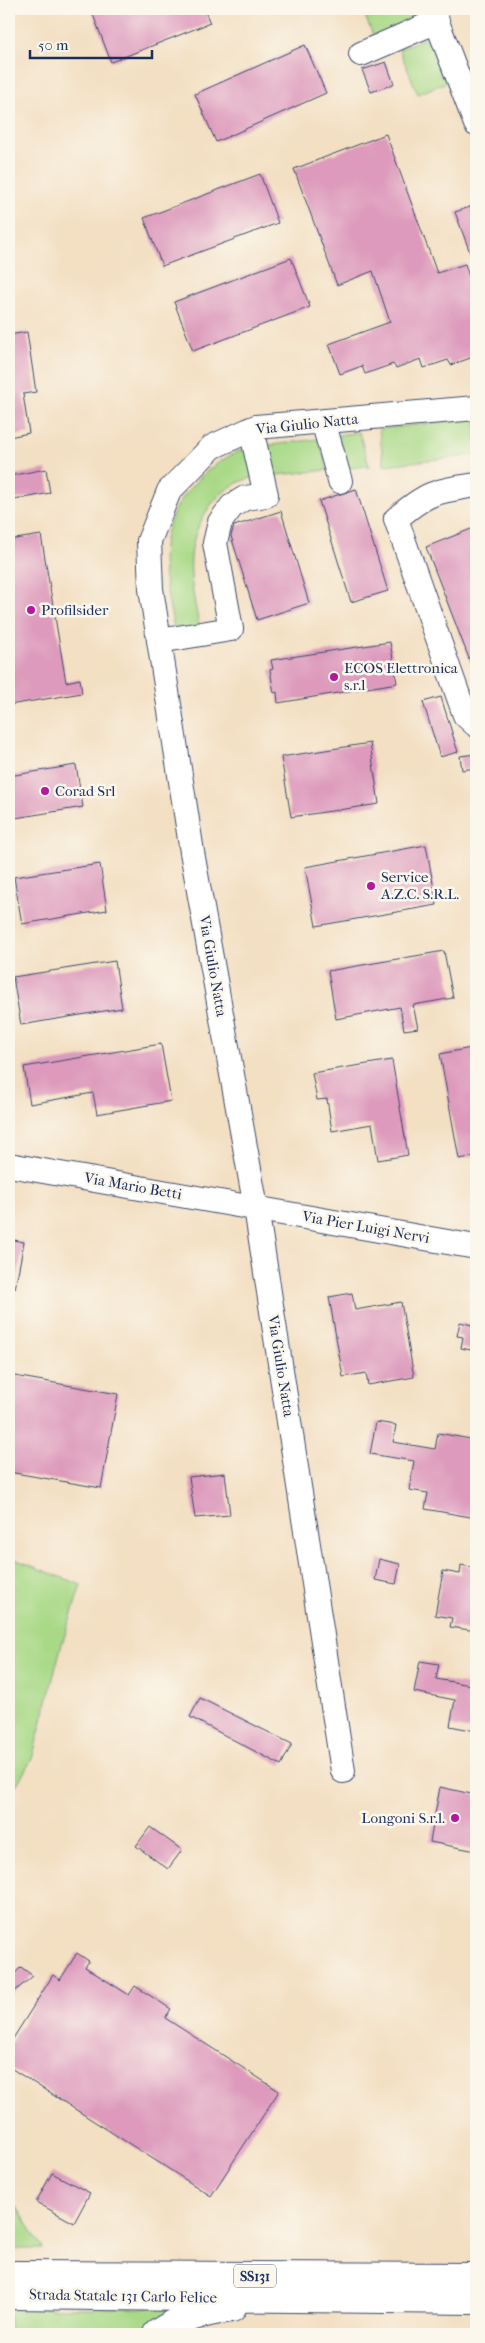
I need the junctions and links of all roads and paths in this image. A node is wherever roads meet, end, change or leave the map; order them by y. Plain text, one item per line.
1 (434, 15) edge
2 (361, 54) dead end
3 (476, 124) edge
4 (476, 408) edge
5 (323, 421) junction
6 (251, 429) junction
7 (340, 482) dead end
8 (476, 485) edge
9 (159, 641) junction
10 (476, 725) edge
11 (9, 1165) edge
12 (256, 1208) junction
13 (476, 1247) edge
14 (343, 1771) dead end
15 (17, 2274) edge
16 (476, 2277) edge
17 (9, 2295) edge
18 (318, 2298) junction
19 (476, 2300) edge
20 (157, 2334) edge

1 - 2 street
1 - 3 street
4 - 5 street, Via Giulio Natta
5 - 6 street, Via Giulio Natta
5 - 7 street
6 - 9 street, Via Giulio Natta
6 - 9 street
8 - 10 street
9 - 12 street, Via Giulio Natta
11 - 12 street, Via Mario Betti
12 - 13 street, Via Pier Luigi Nervi
12 - 14 street, Via Giulio Natta
15 - 16 highway, Strada Statale 131 Carlo Felice / SS131
17 - 18 highway, Strada Statale 131 Carlo Felice / SS131
18 - 19 highway, Strada Statale 131 Carlo Felice / SS131
18 - 20 highway

